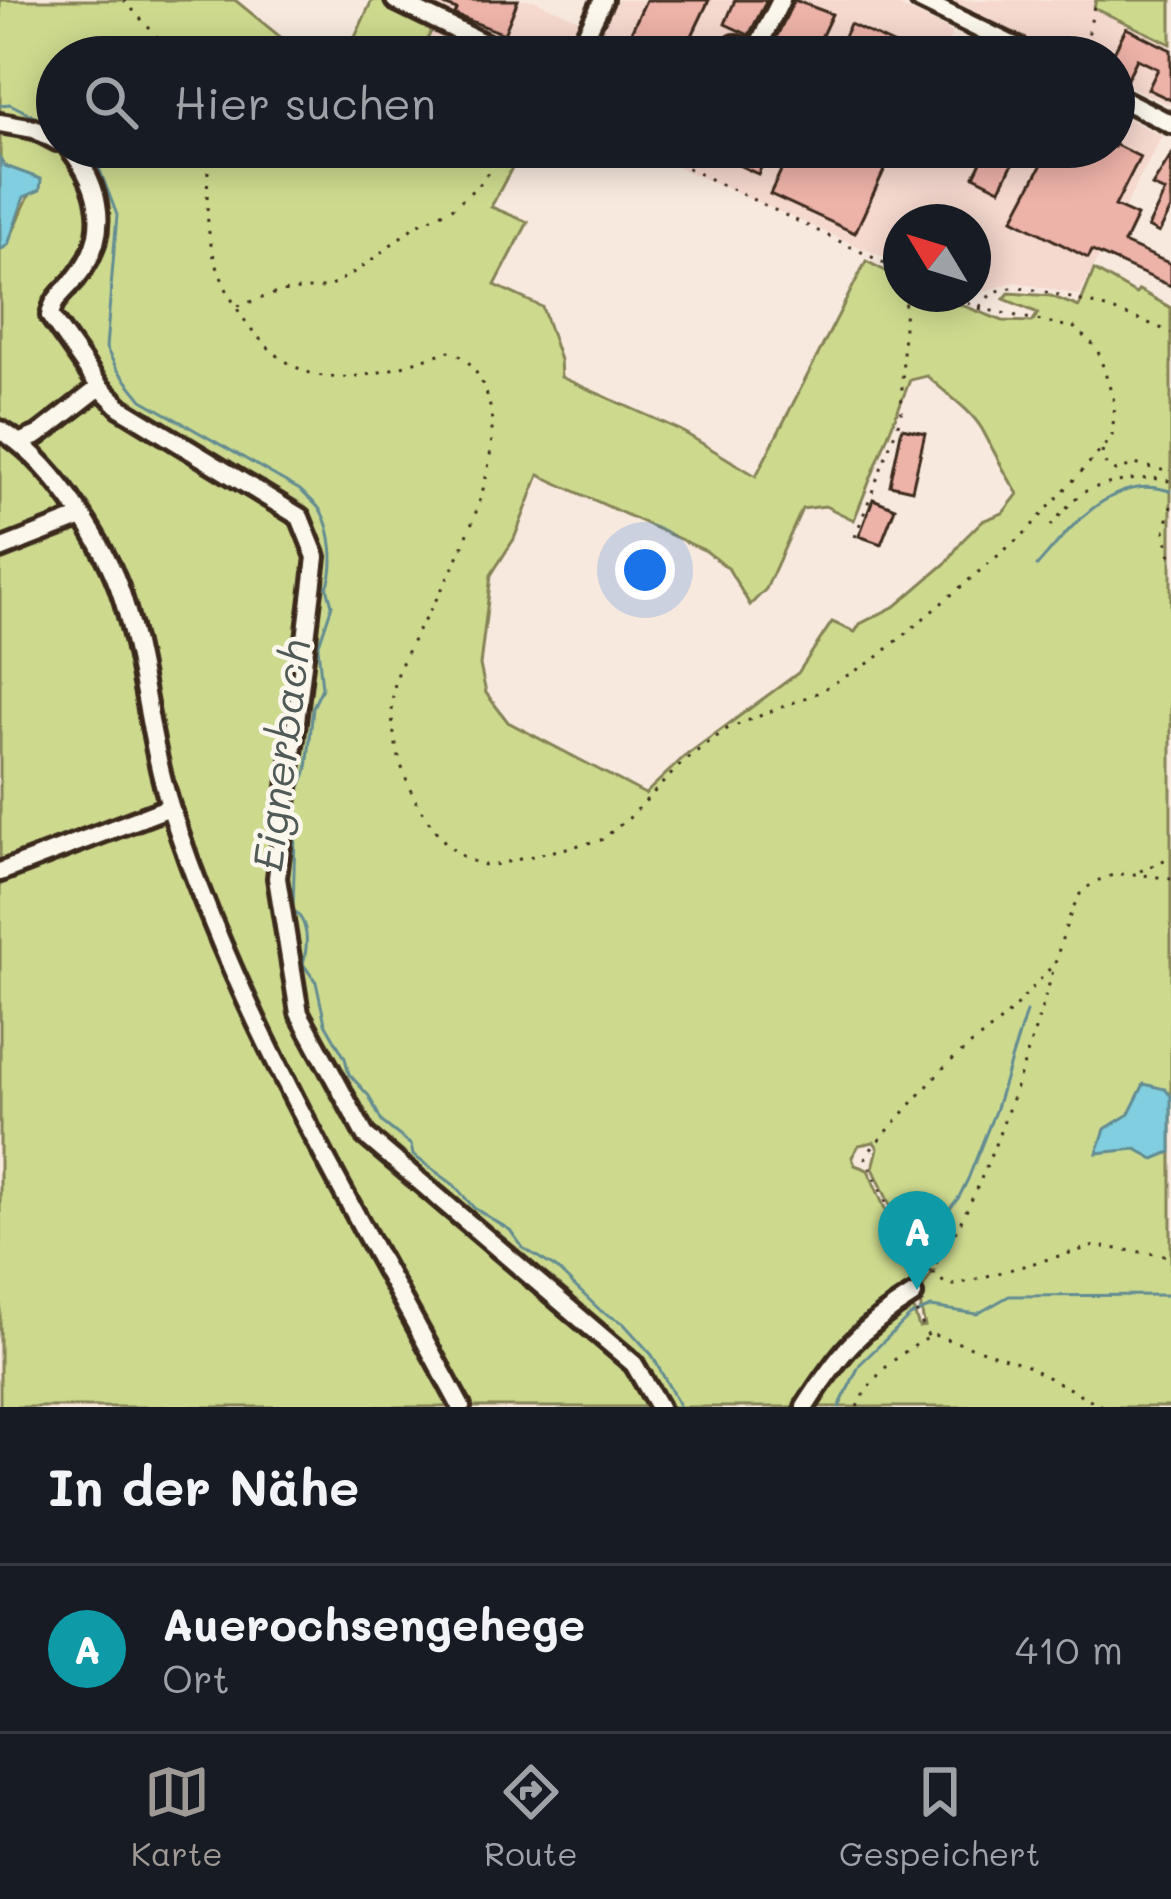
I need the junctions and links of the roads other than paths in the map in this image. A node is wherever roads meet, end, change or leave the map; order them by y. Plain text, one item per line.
1 (395, 0) edge
2 (603, 0) edge
3 (781, 0) edge
4 (920, 0) edge
5 (469, 36) edge
6 (585, 36) edge
7 (763, 36) edge
8 (994, 36) edge
9 (1135, 106) edge
10 (0, 123) edge
11 (1171, 124) edge
12 (36, 130) edge
13 (85, 168) edge
14 (100, 387) junction
15 (0, 430) edge
16 (21, 442) junction
17 (82, 517) junction
18 (0, 549) edge
19 (170, 807) junction
20 (0, 872) edge
21 (916, 1296) road end
22 (460, 1407) edge
23 (659, 1407) edge
24 (805, 1407) edge

1 - 5 street
2 - 6 street
3 - 7 street
4 - 8 street
9 - 11 street
10 - 12 street
13 - 14 street
14 - 16 street
14 - 23 street
15 - 16 street
16 - 17 street
17 - 18 street
17 - 19 street
19 - 20 street
19 - 22 street
21 - 24 street

